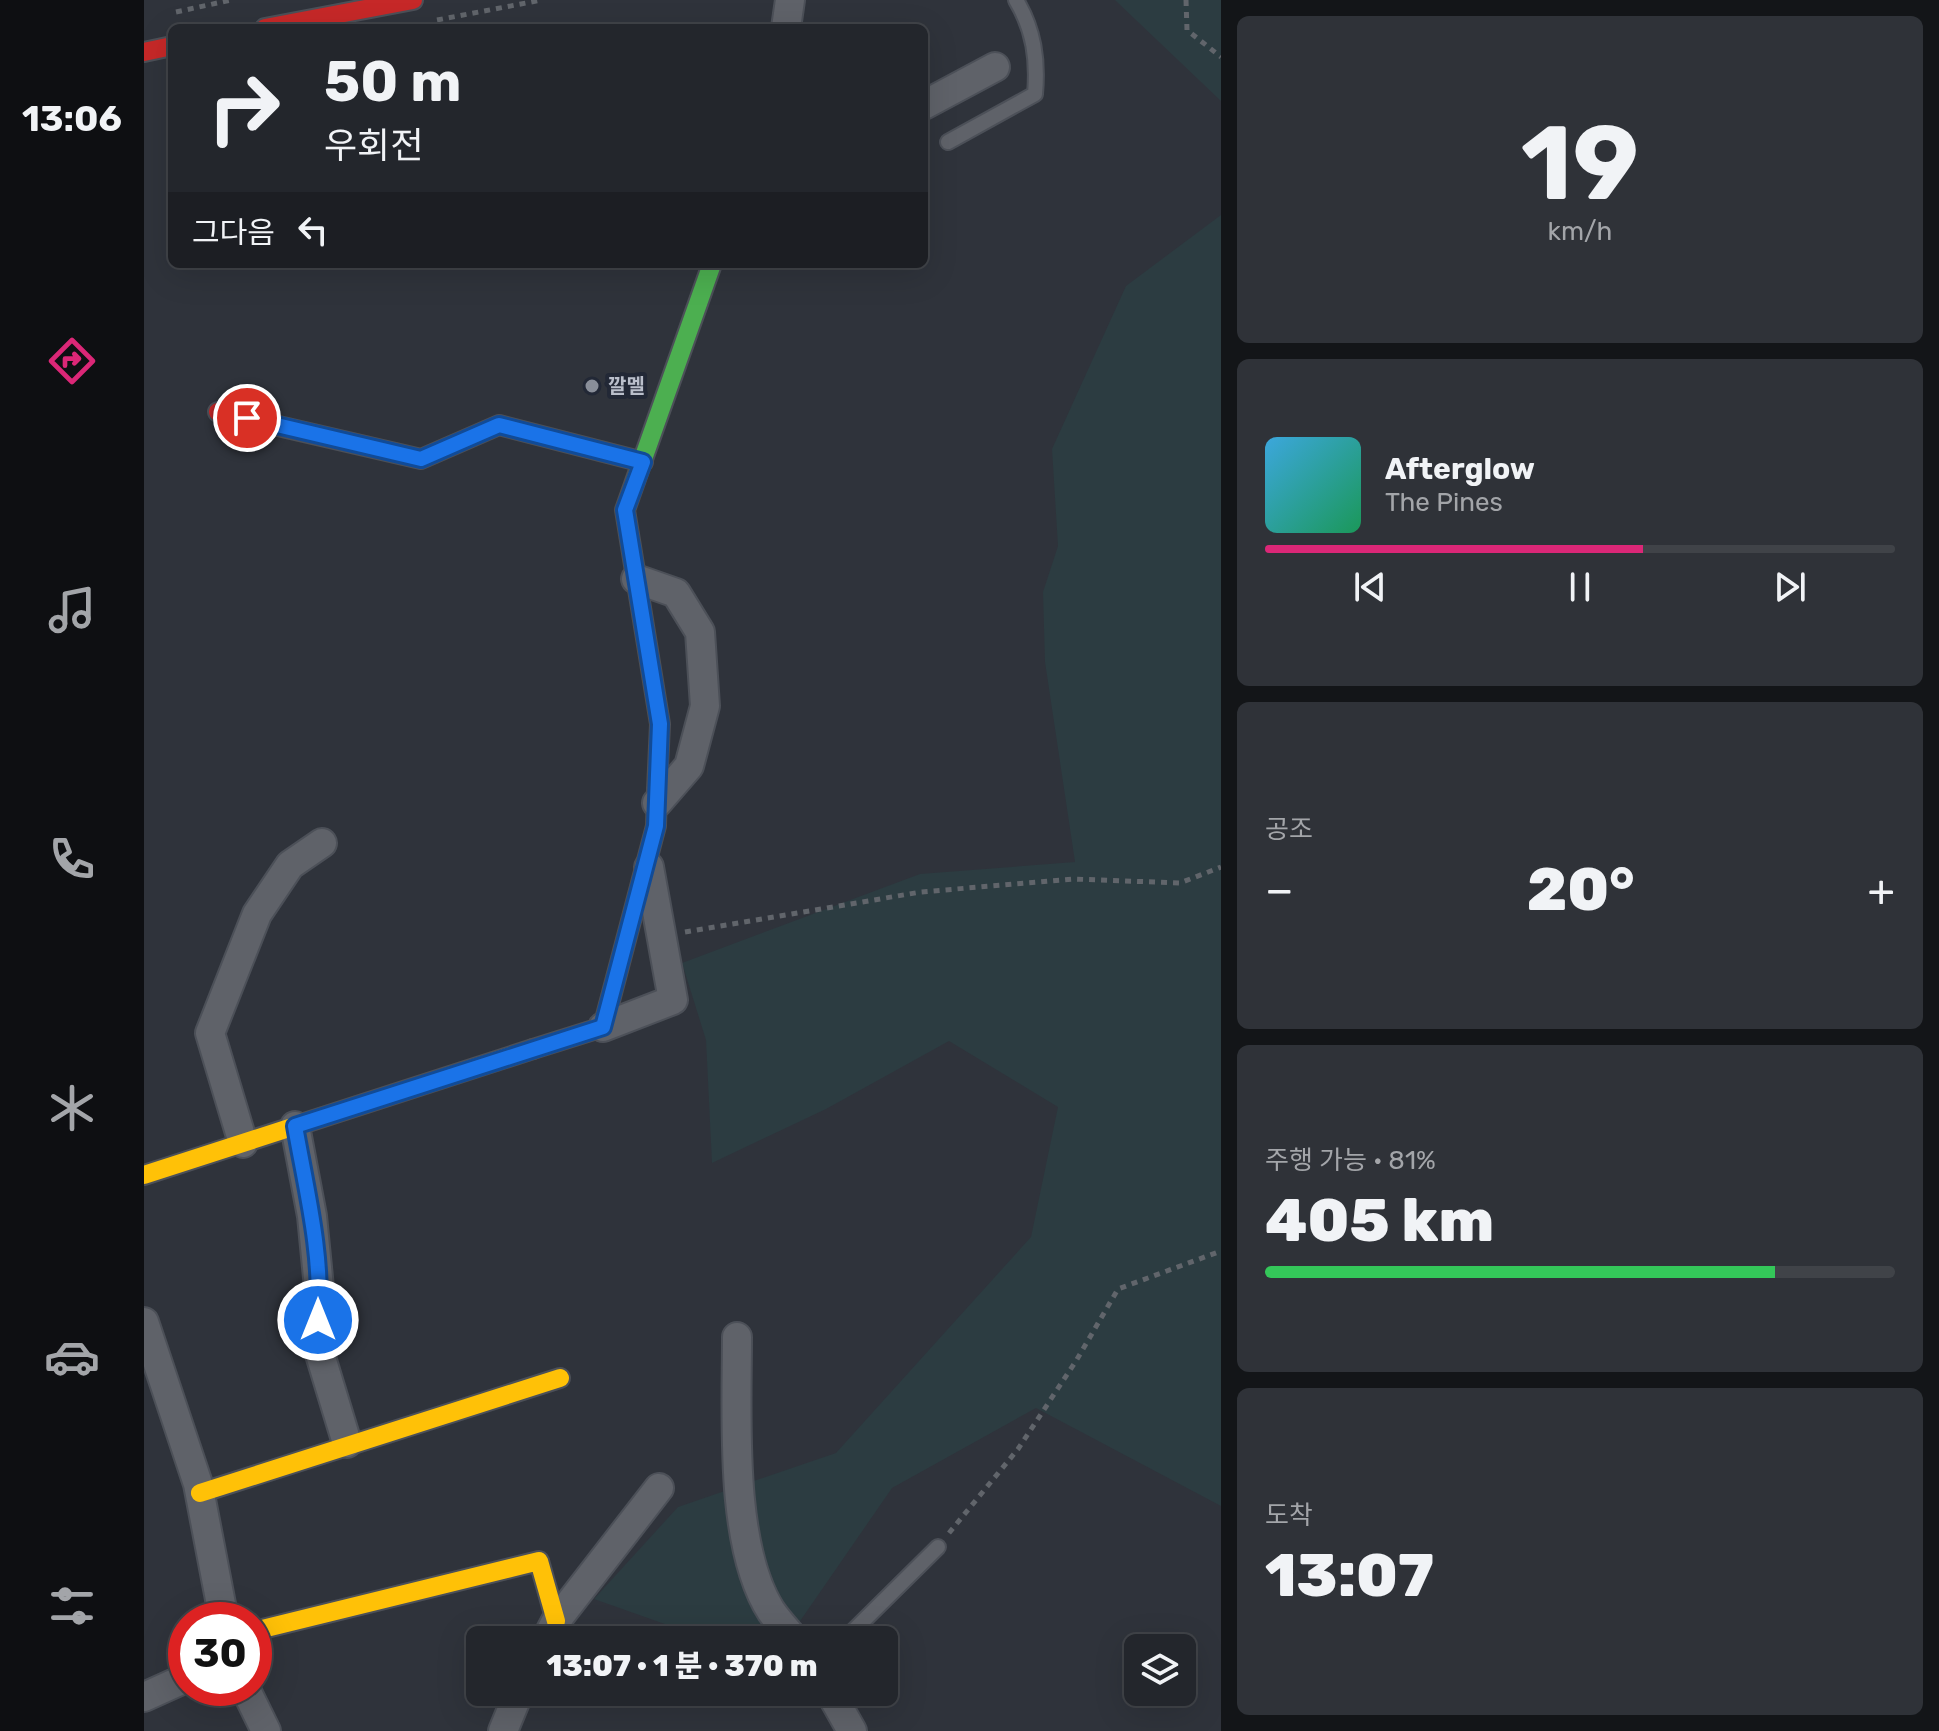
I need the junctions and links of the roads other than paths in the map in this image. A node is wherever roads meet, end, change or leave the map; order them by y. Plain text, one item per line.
1 (413, 0) edge
2 (790, 0) edge
3 (1016, 0) edge
4 (286, 24) edge
5 (787, 24) edge
6 (168, 47) edge
7 (144, 52) edge
8 (995, 67) dead end
9 (928, 103) edge
10 (948, 142) dead end
11 (711, 268) edge
12 (218, 412) dead end
13 (643, 462) junction
14 (636, 579) junction
15 (657, 803) junction
16 (322, 843) dead end
17 (647, 859) junction
18 (603, 1027) junction
19 (295, 1126) junction
20 (243, 1143) junction
21 (144, 1175) edge
22 (144, 1322) edge
23 (737, 1337) dead end
24 (560, 1378) dead end
25 (347, 1443) junction
26 (659, 1488) dead end
27 (200, 1493) junction
28 (938, 1547) road end
29 (221, 1602) edge
30 (550, 1626) edge
31 (555, 1626) edge
32 (783, 1626) edge
33 (858, 1626) edge
34 (272, 1627) edge
35 (168, 1686) edge
36 (144, 1697) edge
37 (254, 1706) edge
38 (513, 1706) edge
39 (838, 1706) edge
40 (266, 1731) edge
41 (503, 1731) edge
42 (852, 1731) edge

1 - 4 street
2 - 5 street
3 - 10 lane
6 - 7 street
8 - 9 street
11 - 13 street
12 - 13 street
13 - 14 street
14 - 15 street
14 - 15 street
15 - 17 street
16 - 20 street
17 - 18 street
17 - 18 street
18 - 19 street
19 - 20 street
19 - 25 street
20 - 21 street
22 - 27 street
23 - 32 street
24 - 25 street
25 - 27 street
26 - 31 street
27 - 29 street
28 - 33 lane
30 - 34 street
35 - 36 street
37 - 40 street
38 - 41 street
39 - 42 street

